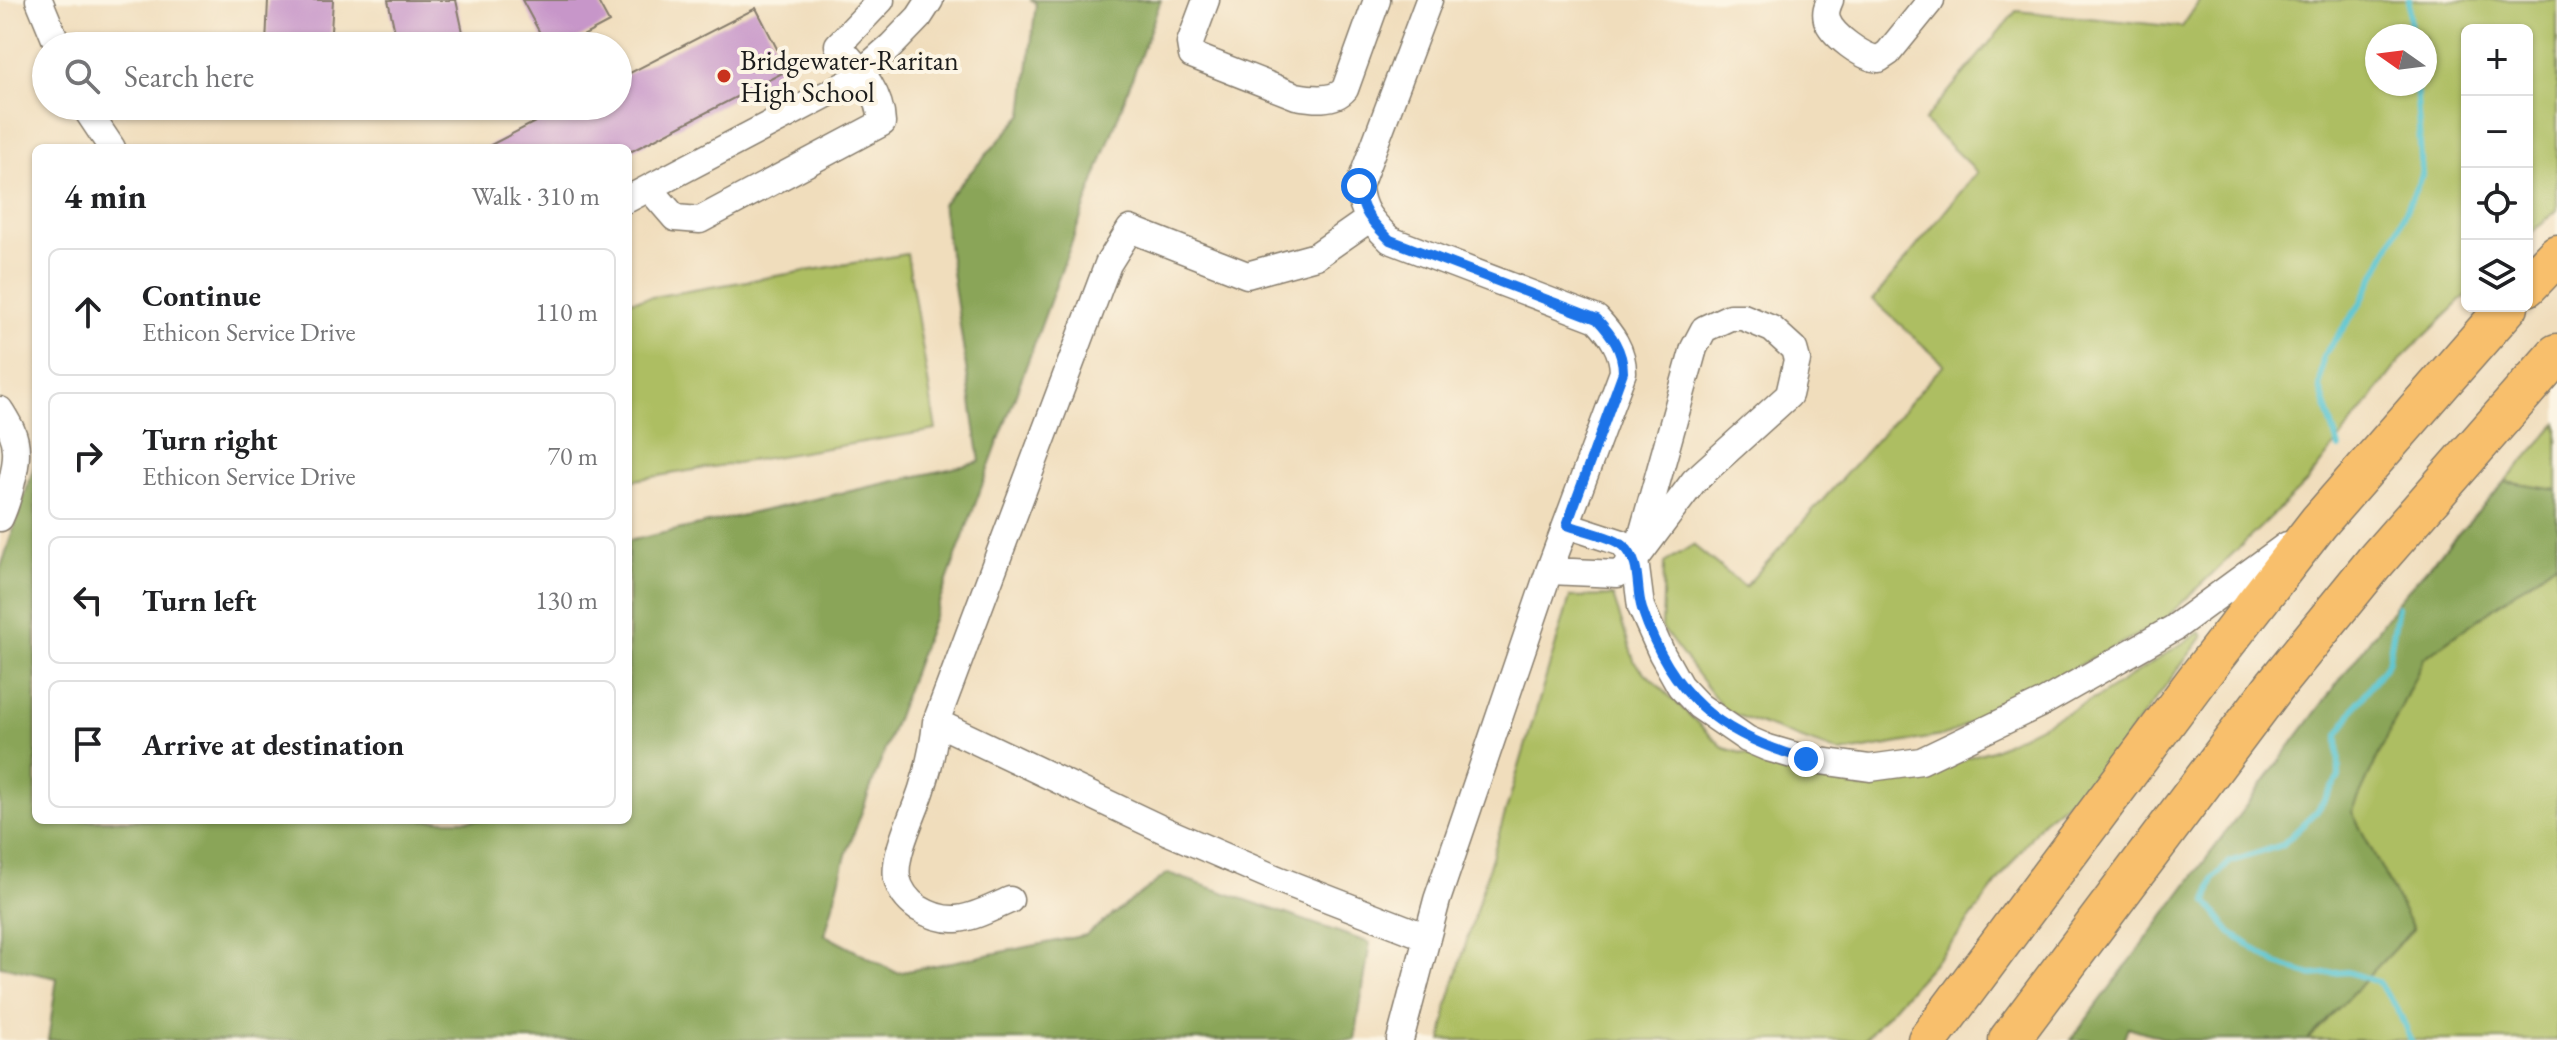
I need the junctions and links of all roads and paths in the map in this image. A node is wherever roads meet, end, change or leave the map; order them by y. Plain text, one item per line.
1 (39, 0) edge
2 (881, 0) edge
3 (893, 0) edge
4 (1206, 0) edge
5 (1377, 0) edge
6 (1429, 0) edge
7 (1830, 0) edge
8 (1931, 0) edge
9 (922, 10) edge
10 (52, 32) edge
11 (861, 71) junction
12 (93, 120) edge
13 (109, 144) edge
14 (638, 193) edge
15 (1369, 219) junction
16 (2557, 255) edge
17 (2533, 280) edge
18 (2503, 312) edge
19 (2557, 354) edge
20 (0, 410) edge
21 (0, 518) edge
22 (2319, 522) junction
23 (1567, 525) junction
24 (1635, 560) junction
25 (1549, 571) junction
26 (936, 722) junction
27 (1010, 900) dead end
28 (1427, 937) junction
29 (1400, 1040) edge
30 (1928, 1040) edge
31 (2009, 1040) edge

1 - 10 street
2 - 11 street
3 - 9 street
4 - 5 street
6 - 15 street
7 - 8 street
9 - 11 street
11 - 14 street
11 - 14 street
12 - 13 street
15 - 23 street
15 - 26 street
16 - 17 highway
18 - 22 highway
19 - 31 highway
20 - 21 street
22 - 24 street
22 - 30 highway
23 - 24 street
23 - 25 street
24 - 24 street
24 - 25 street
25 - 28 street
26 - 27 street
26 - 28 street
28 - 29 street

